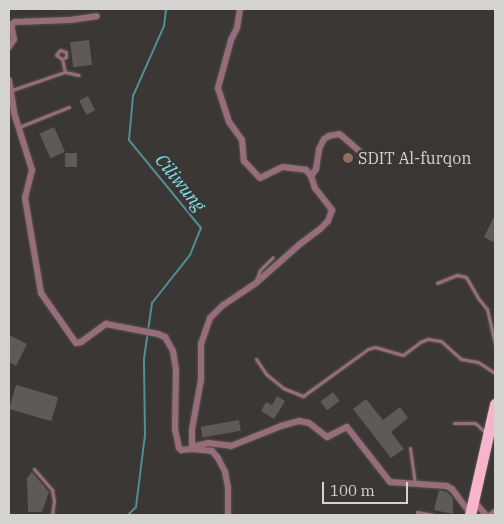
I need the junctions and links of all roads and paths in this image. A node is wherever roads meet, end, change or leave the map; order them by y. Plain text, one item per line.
1 (240, 9) edge
2 (97, 16) dead end
3 (9, 47) edge
4 (62, 59) dead end
5 (65, 72) junction
6 (79, 75) dead end
7 (9, 80) edge
8 (12, 90) junction
9 (69, 107) dead end
10 (12, 116) edge
11 (18, 127) junction
12 (366, 157) dead end
13 (311, 176) junction
14 (273, 257) dead end
15 (437, 283) dead end
16 (256, 284) junction
17 (495, 345) edge
18 (256, 360) dead end
19 (495, 373) edge
20 (495, 404) edge
21 (454, 423) dead end
22 (493, 424) edge
23 (488, 436) junction
24 (410, 448) dead end
25 (193, 449) junction
26 (34, 469) dead end
27 (415, 484) junction
28 (473, 500) junction
29 (417, 512) dead end
30 (495, 512) edge
31 (471, 514) edge
32 (52, 515) edge
33 (228, 515) edge
34 (434, 515) edge
35 (486, 515) edge
36 (490, 515) edge

1 - 13 street
2 - 3 street
4 - 5 lane
5 - 6 lane
5 - 8 lane
7 - 8 street
8 - 10 street
9 - 11 lane
10 - 11 street
11 - 25 street
12 - 13 street
13 - 16 street
14 - 16 lane
15 - 17 lane
16 - 25 street
18 - 19 lane
20 - 22 highway
21 - 23 lane
22 - 23 highway
23 - 28 highway
24 - 27 lane
25 - 27 street
25 - 33 street
26 - 32 lane
27 - 31 street
28 - 31 highway
28 - 35 street
29 - 34 lane
30 - 36 street

